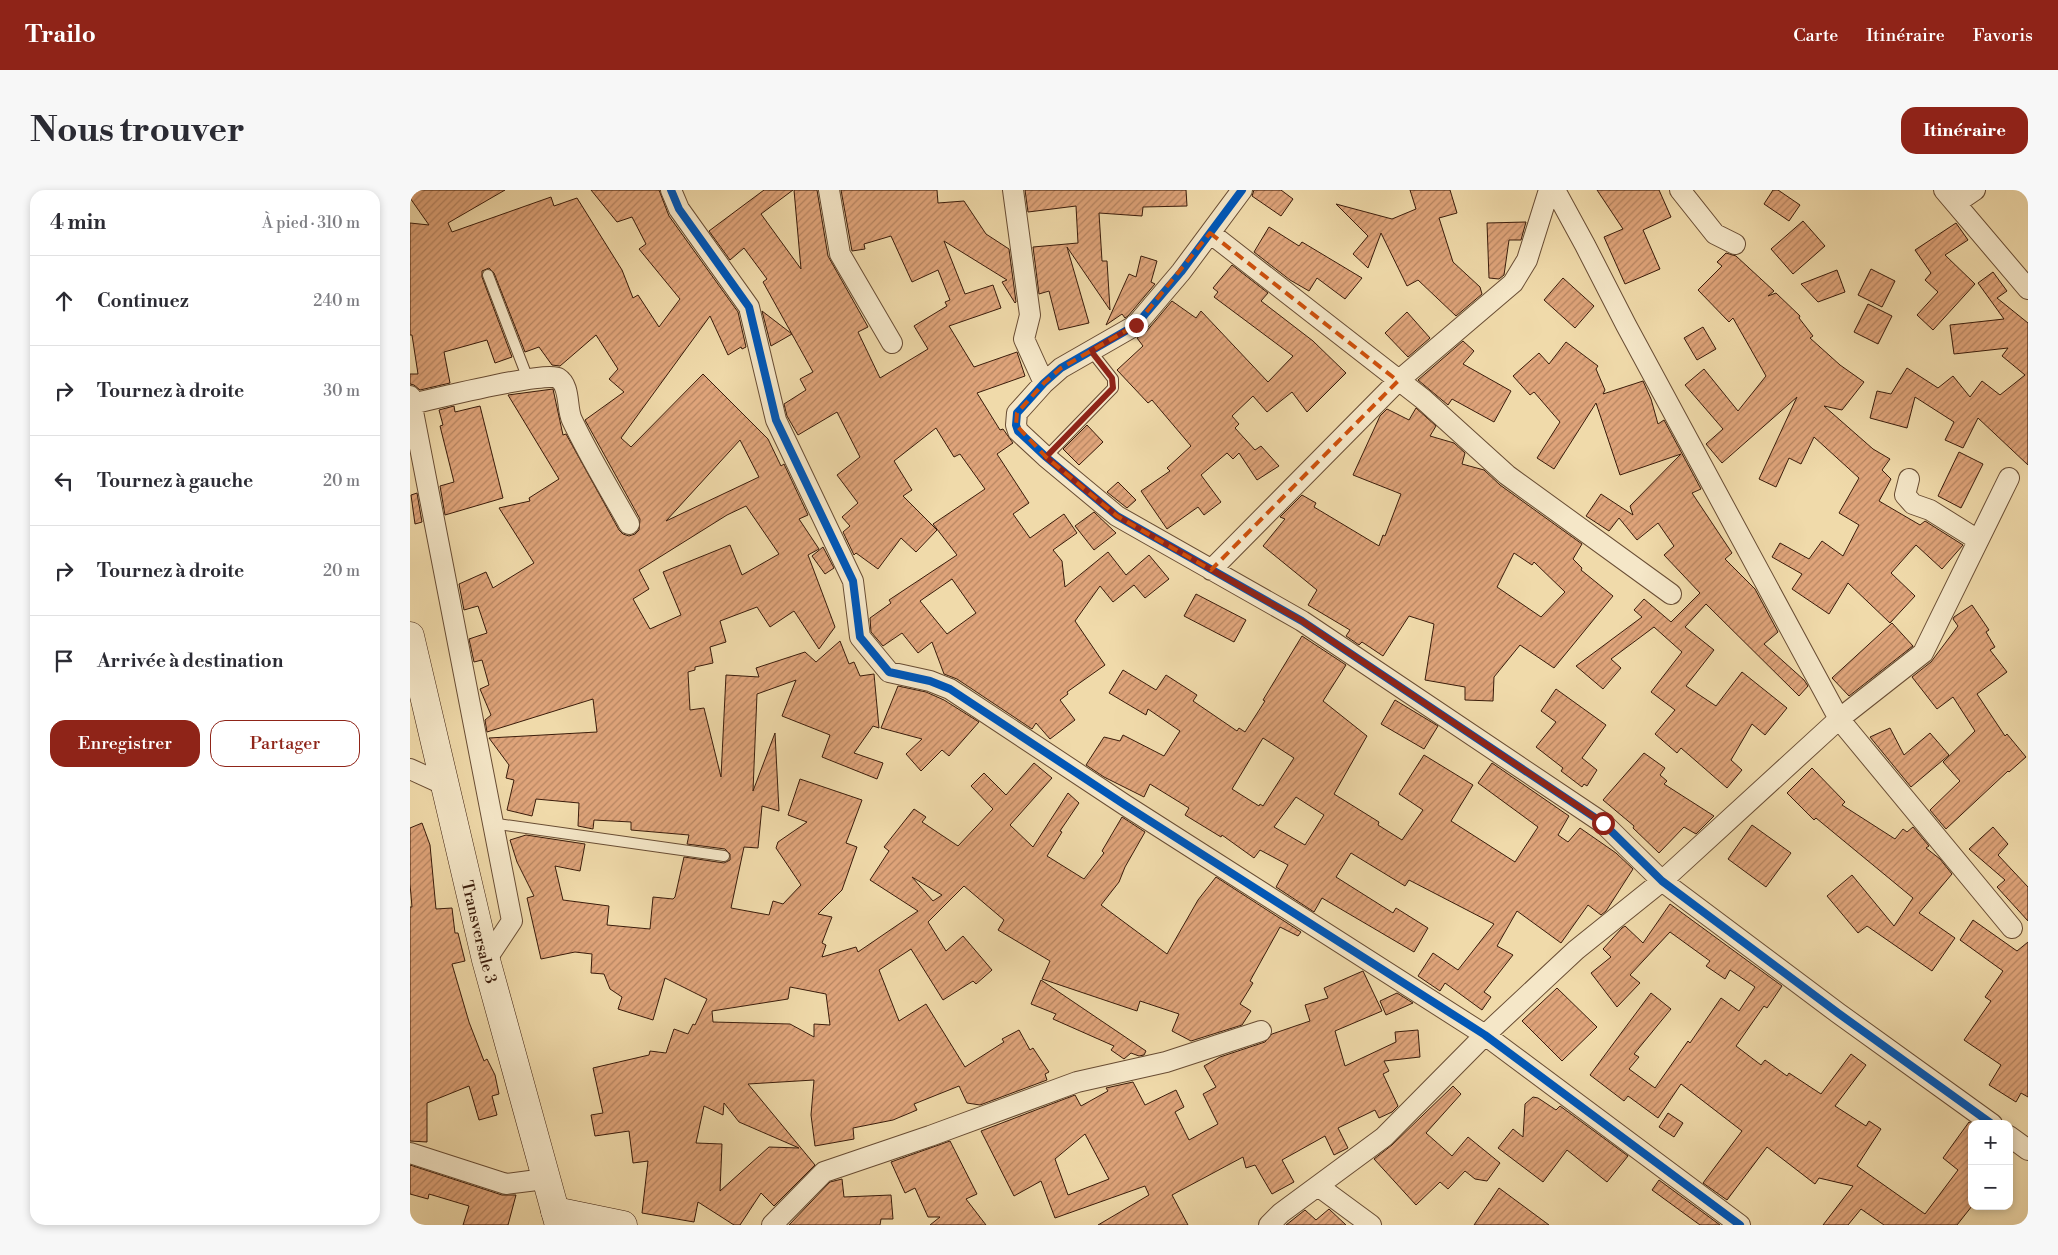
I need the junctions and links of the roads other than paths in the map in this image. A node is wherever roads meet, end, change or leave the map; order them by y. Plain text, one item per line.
1 (671, 190) edge
2 (829, 190) edge
3 (1013, 190) edge
4 (1242, 190) edge
5 (1549, 190) edge
6 (1555, 190) edge
7 (1680, 190) edge
8 (1975, 190) edge
9 (1950, 197) edge
10 (1210, 233) junction
11 (1735, 244) dead end
12 (488, 275) dead end
13 (2028, 290) edge
14 (892, 343) dead end
15 (1091, 351) junction
16 (528, 380) junction
17 (1398, 380) junction
18 (1044, 383) junction
19 (411, 400) edge
20 (1046, 457) junction
21 (2009, 478) dead end
22 (1909, 479) dead end
23 (629, 524) dead end
24 (1978, 540) junction
25 (1211, 570) junction
26 (1671, 594) dead end
27 (410, 636) edge
28 (1839, 719) junction
29 (410, 769) edge
30 (445, 784) junction
31 (492, 823) junction
32 (724, 856) dead end
33 (1662, 881) junction
34 (2012, 928) dead end
35 (486, 960) junction
36 (1260, 1031) dead end
37 (1485, 1034) junction
38 (1986, 1120) edge
39 (2013, 1139) edge
40 (2028, 1150) edge
41 (410, 1153) edge
42 (545, 1178) junction
43 (1318, 1186) junction
44 (557, 1218) edge
45 (623, 1225) edge
46 (772, 1225) edge
47 (1269, 1225) edge
48 (1371, 1225) edge
49 (1740, 1225) edge

1 - 37 street
2 - 14 street
3 - 18 street
4 - 10 street
5 - 17 street
6 - 28 street
7 - 11 street
8 - 9 street
9 - 13 street
10 - 15 street
10 - 17 street
12 - 16 lane
15 - 18 street
15 - 20 lane
16 - 19 street
16 - 23 street
17 - 25 street
17 - 26 street
18 - 20 street
19 - 31 street
20 - 25 street
21 - 24 street
22 - 24 street
24 - 28 street
25 - 33 street
27 - 30 main road, Transversale 3
28 - 33 street
28 - 34 street
29 - 30 street
30 - 35 main road, Transversale 3
31 - 32 lane
31 - 35 street
33 - 37 street
33 - 38 street
35 - 42 main road, Transversale 3
36 - 46 street
37 - 43 street
37 - 49 street
39 - 40 street
41 - 42 street
42 - 44 main road, Transversale 3
43 - 47 street
43 - 48 street
44 - 45 main road

